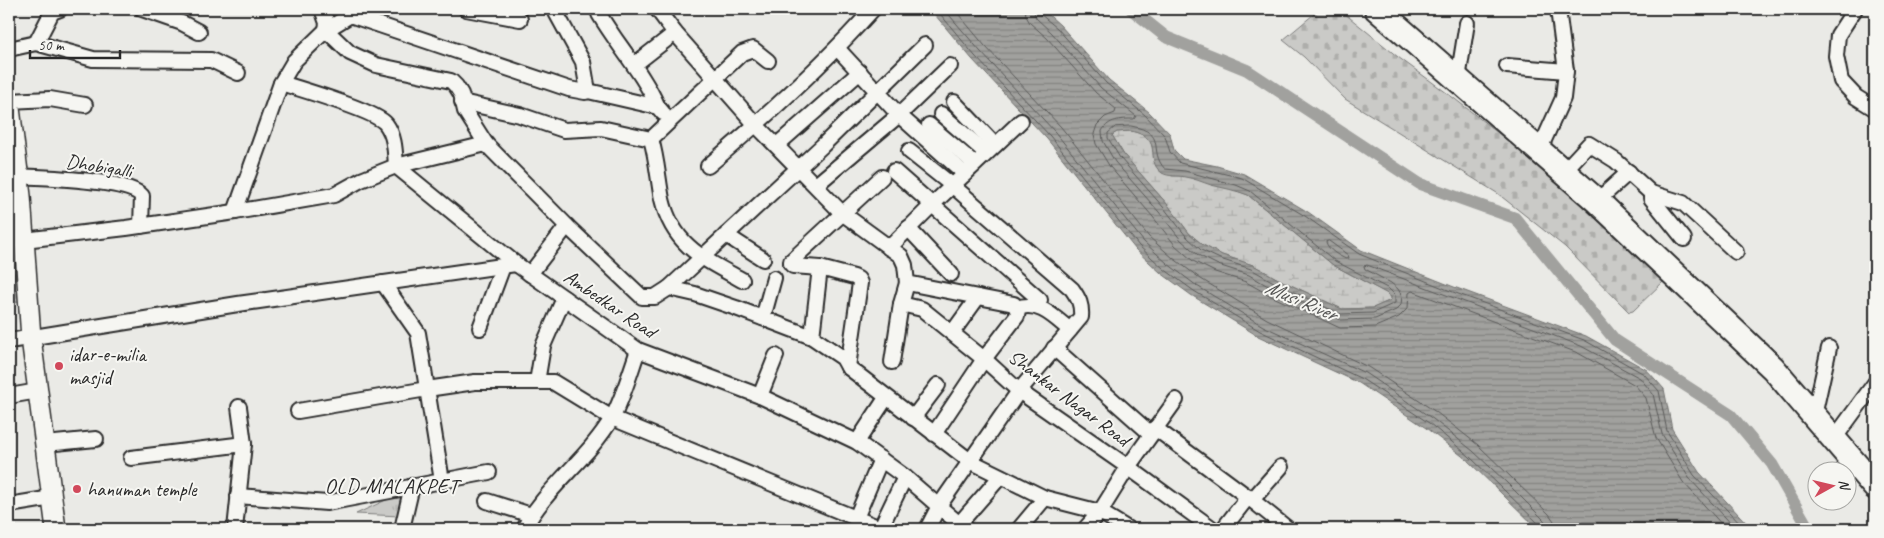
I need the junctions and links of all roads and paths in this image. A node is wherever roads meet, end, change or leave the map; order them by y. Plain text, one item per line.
1 (60, 9) edge
2 (142, 9) edge
3 (322, 9) edge
4 (466, 9) edge
5 (554, 9) edge
6 (657, 9) edge
7 (873, 9) edge
8 (1558, 9) edge
9 (1856, 9) edge
10 (1379, 10) edge
11 (355, 12) edge
12 (599, 14) dead end
13 (520, 19) dead end
14 (1467, 23) dead end
15 (327, 26) junction
16 (199, 32) dead end
17 (675, 33) junction
18 (36, 43) junction
19 (925, 45) dead end
20 (838, 48) junction
21 (9, 49) edge
22 (768, 61) dead end
23 (634, 65) junction
24 (950, 66) dead end
25 (1507, 66) dead end
26 (1566, 71) junction
27 (860, 72) junction
28 (238, 73) dead end
29 (715, 78) junction
30 (1458, 79) junction
31 (281, 83) junction
32 (588, 91) junction
33 (878, 92) junction
34 (9, 100) edge
35 (462, 102) junction
36 (85, 105) dead end
37 (658, 106) junction
38 (1875, 109) edge
39 (941, 114) junction
40 (899, 115) junction
41 (668, 120) junction
42 (1021, 121) dead end
43 (756, 125) junction
44 (924, 129) junction
45 (651, 139) junction
46 (486, 144) junction
47 (777, 145) junction
48 (990, 149) junction
49 (909, 151) dead end
50 (1539, 151) junction
51 (396, 166) junction
52 (708, 166) dead end
53 (799, 167) junction
54 (970, 169) junction
55 (1563, 172) junction
56 (1629, 172) junction
57 (19, 176) junction
58 (816, 185) junction
59 (953, 186) junction
60 (1651, 193) junction
61 (1597, 201) junction
62 (932, 204) junction
63 (235, 212) junction
64 (842, 213) junction
65 (141, 226) junction
66 (567, 226) junction
67 (908, 228) junction
68 (726, 235) junction
69 (1684, 239) dead end
70 (24, 240) junction
71 (889, 248) junction
72 (1736, 252) dead end
73 (701, 258) junction
74 (763, 259) dead end
75 (509, 265) junction
76 (820, 268) junction
77 (530, 274) junction
78 (952, 274) dead end
79 (774, 278) dead end
80 (742, 280) dead end
81 (383, 283) junction
82 (907, 283) junction
83 (669, 288) junction
84 (978, 297) junction
85 (564, 298) junction
86 (1040, 300) dead end
87 (901, 304) junction
88 (1017, 308) junction
89 (763, 318) junction
90 (480, 328) dead end
91 (1070, 330) junction
92 (952, 333) junction
93 (30, 338) junction
94 (812, 338) junction
95 (9, 341) edge
96 (1054, 348) junction
97 (1829, 348) dead end
98 (638, 350) junction
99 (776, 356) dead end
100 (984, 359) junction
101 (892, 362) dead end
102 (848, 367) junction
103 (537, 382) junction
104 (1875, 383) edge
105 (938, 385) dead end
106 (427, 389) junction
107 (38, 391) junction
108 (1019, 391) junction
109 (9, 396) edge
110 (760, 396) junction
111 (886, 398) junction
112 (1176, 400) dead end
113 (240, 407) dead end
114 (298, 411) dead end
115 (1814, 416) junction
116 (612, 418) junction
117 (913, 418) junction
118 (1153, 431) junction
119 (934, 434) junction
120 (96, 439) dead end
121 (1834, 439) junction
122 (857, 442) junction
123 (45, 444) junction
124 (244, 444) junction
125 (131, 458) dead end
126 (881, 459) junction
127 (970, 461) junction
128 (1128, 467) junction
129 (1281, 467) dead end
130 (489, 472) dead end
131 (905, 477) junction
132 (1000, 477) junction
133 (442, 481) junction
134 (412, 486) junction
135 (1875, 487) edge
136 (238, 496) junction
137 (52, 498) junction
138 (1045, 498) junction
139 (1250, 499) junction
140 (488, 501) dead end
141 (9, 505) edge
142 (939, 506) junction
143 (1100, 512) junction
144 (531, 515) junction
145 (856, 518) junction
146 (962, 526) edge
147 (56, 529) edge
148 (235, 529) edge
149 (402, 529) edge
150 (524, 529) edge
151 (880, 529) edge
152 (927, 529) edge
153 (1019, 529) edge
154 (1085, 529) edge
155 (1128, 529) edge
156 (1213, 529) edge
157 (1223, 529) edge
158 (1288, 529) edge

1 - 18 street
2 - 16 street
3 - 15 street
4 - 13 street
5 - 32 street
6 - 17 street
7 - 20 street
8 - 26 street
9 - 38 street
10 - 30 highway
11 - 15 street
11 - 32 street
12 - 23 street
14 - 30 street
15 - 31 street
15 - 35 street
17 - 23 street
17 - 29 street
18 - 21 street
18 - 28 street
19 - 33 street
20 - 27 street
20 - 43 street
22 - 29 street
23 - 37 street
24 - 40 street
25 - 26 street
26 - 50 street
27 - 33 street
27 - 47 street
29 - 41 street
29 - 43 street
30 - 50 highway
31 - 51 street
31 - 63 street
32 - 37 street
33 - 40 street
33 - 53 street
34 - 36 street
34 - 57 street
35 - 45 street
35 - 46 street
37 - 41 street
39 - 44 street
39 - 48 street
39 - 48 street
40 - 44 street
40 - 58 street
41 - 45 street
42 - 48 street
43 - 47 street
43 - 52 street
44 - 54 street
45 - 73 street
46 - 51 street
46 - 66 street
47 - 53 street
48 - 54 street
49 - 59 street
50 - 55 highway
51 - 63 street
51 - 75 street, Ambedkar Road
53 - 58 street
53 - 68 street
54 - 59 street
55 - 56 street
55 - 61 highway
56 - 60 street
56 - 61 street
57 - 65 street, Dhobigalli
57 - 70 street
58 - 64 street
59 - 62 street
59 - 91 street
60 - 69 street
60 - 72 street
61 - 115 highway
62 - 64 street
62 - 67 street
62 - 86 street
63 - 65 street
64 - 71 street
64 - 76 street
65 - 70 street
66 - 77 street
66 - 83 street
67 - 71 street
67 - 78 street
68 - 73 street
68 - 74 street
70 - 93 street
71 - 82 street
73 - 80 street
73 - 83 street
75 - 77 street, Ambedkar Road
75 - 81 street
75 - 90 street
76 - 94 street
76 - 102 street
77 - 85 street, Ambedkar Road
79 - 89 street
81 - 93 street
81 - 106 street
82 - 84 street
82 - 87 street
83 - 89 street
84 - 88 street
84 - 92 street
85 - 98 street, Ambedkar Road
85 - 103 street
87 - 92 street, Shankar Nagar Road
87 - 101 street
88 - 91 street
88 - 100 street
89 - 94 street
91 - 96 street
92 - 100 street, Shankar Nagar Road
93 - 95 street
93 - 107 street
94 - 102 street
96 - 108 street
96 - 118 street
97 - 115 street
98 - 110 street, Ambedkar Road
98 - 116 street
99 - 110 street
100 - 108 street, Shankar Nagar Road
100 - 119 street
102 - 111 street
103 - 106 street
103 - 116 street
104 - 121 street
105 - 117 street
106 - 114 street
106 - 133 street
107 - 109 street
107 - 123 street
108 - 127 street
108 - 128 street, Shankar Nagar Road
110 - 122 street, Ambedkar Road
111 - 117 street
111 - 122 street
112 - 118 street
113 - 124 street
115 - 121 highway
116 - 144 street
116 - 145 street
117 - 119 street
118 - 128 street
118 - 139 street
119 - 127 street
120 - 123 street
121 - 135 highway
122 - 126 street, Ambedkar Road
123 - 137 street
124 - 125 street
124 - 136 street
126 - 131 street, Ambedkar Road
126 - 145 street
127 - 132 street
127 - 142 street
128 - 143 street
128 - 156 street, Shankar Nagar Road
129 - 139 street
130 - 133 street
131 - 142 street, Ambedkar Road
131 - 151 street
132 - 138 street
132 - 146 street
133 - 134 street
134 - 136 street
134 - 149 street
136 - 148 street
137 - 141 street
137 - 147 street
138 - 143 street
138 - 153 street
139 - 157 street
139 - 158 street
140 - 144 street
142 - 146 street, Ambedkar Road
142 - 152 street
143 - 154 street
143 - 155 street
144 - 150 street
145 - 151 street

